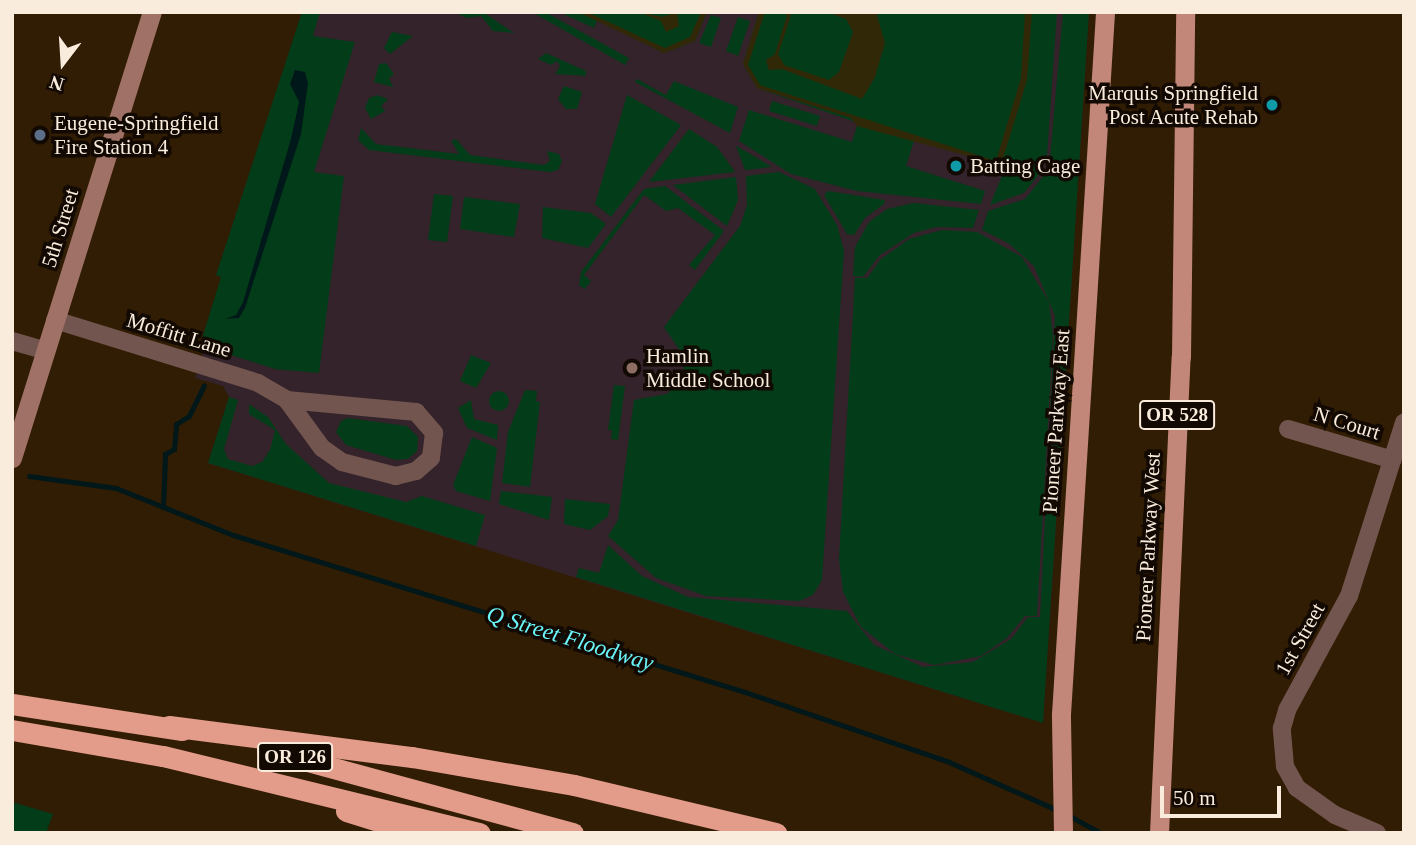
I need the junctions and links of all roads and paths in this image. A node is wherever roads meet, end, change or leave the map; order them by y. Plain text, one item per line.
1 (152, 12) edge
2 (1105, 12) edge
3 (1185, 12) edge
4 (55, 320) junction
5 (12, 341) edge
6 (46, 351) junction
7 (287, 400) junction
8 (1404, 424) edge
9 (1289, 429) dead end
10 (12, 458) edge
11 (1392, 460) junction
12 (12, 704) edge
13 (169, 726) junction
14 (12, 730) edge
15 (163, 756) junction
16 (1159, 825) edge
17 (416, 833) edge
18 (480, 833) edge
19 (573, 833) edge
20 (776, 833) edge
21 (1063, 833) edge
22 (1377, 833) edge

1 - 4 main road, 5th Street
2 - 21 main road, Pioneer Parkway East
3 - 16 main road, Pioneer Parkway West / OR 528
4 - 6 main road, 5th Street
4 - 7 street, Moffitt Lane
5 - 6 street
6 - 10 main road, 5th Street
7 - 7 street, Moffitt Lane
8 - 11 street, 1st Street
9 - 11 street, N Court
11 - 22 street, 1st Street
12 - 13 highway, OR 126
13 - 19 highway, OR 126
13 - 20 highway
14 - 15 highway, OR 126
15 - 17 highway
15 - 18 highway, OR 126

